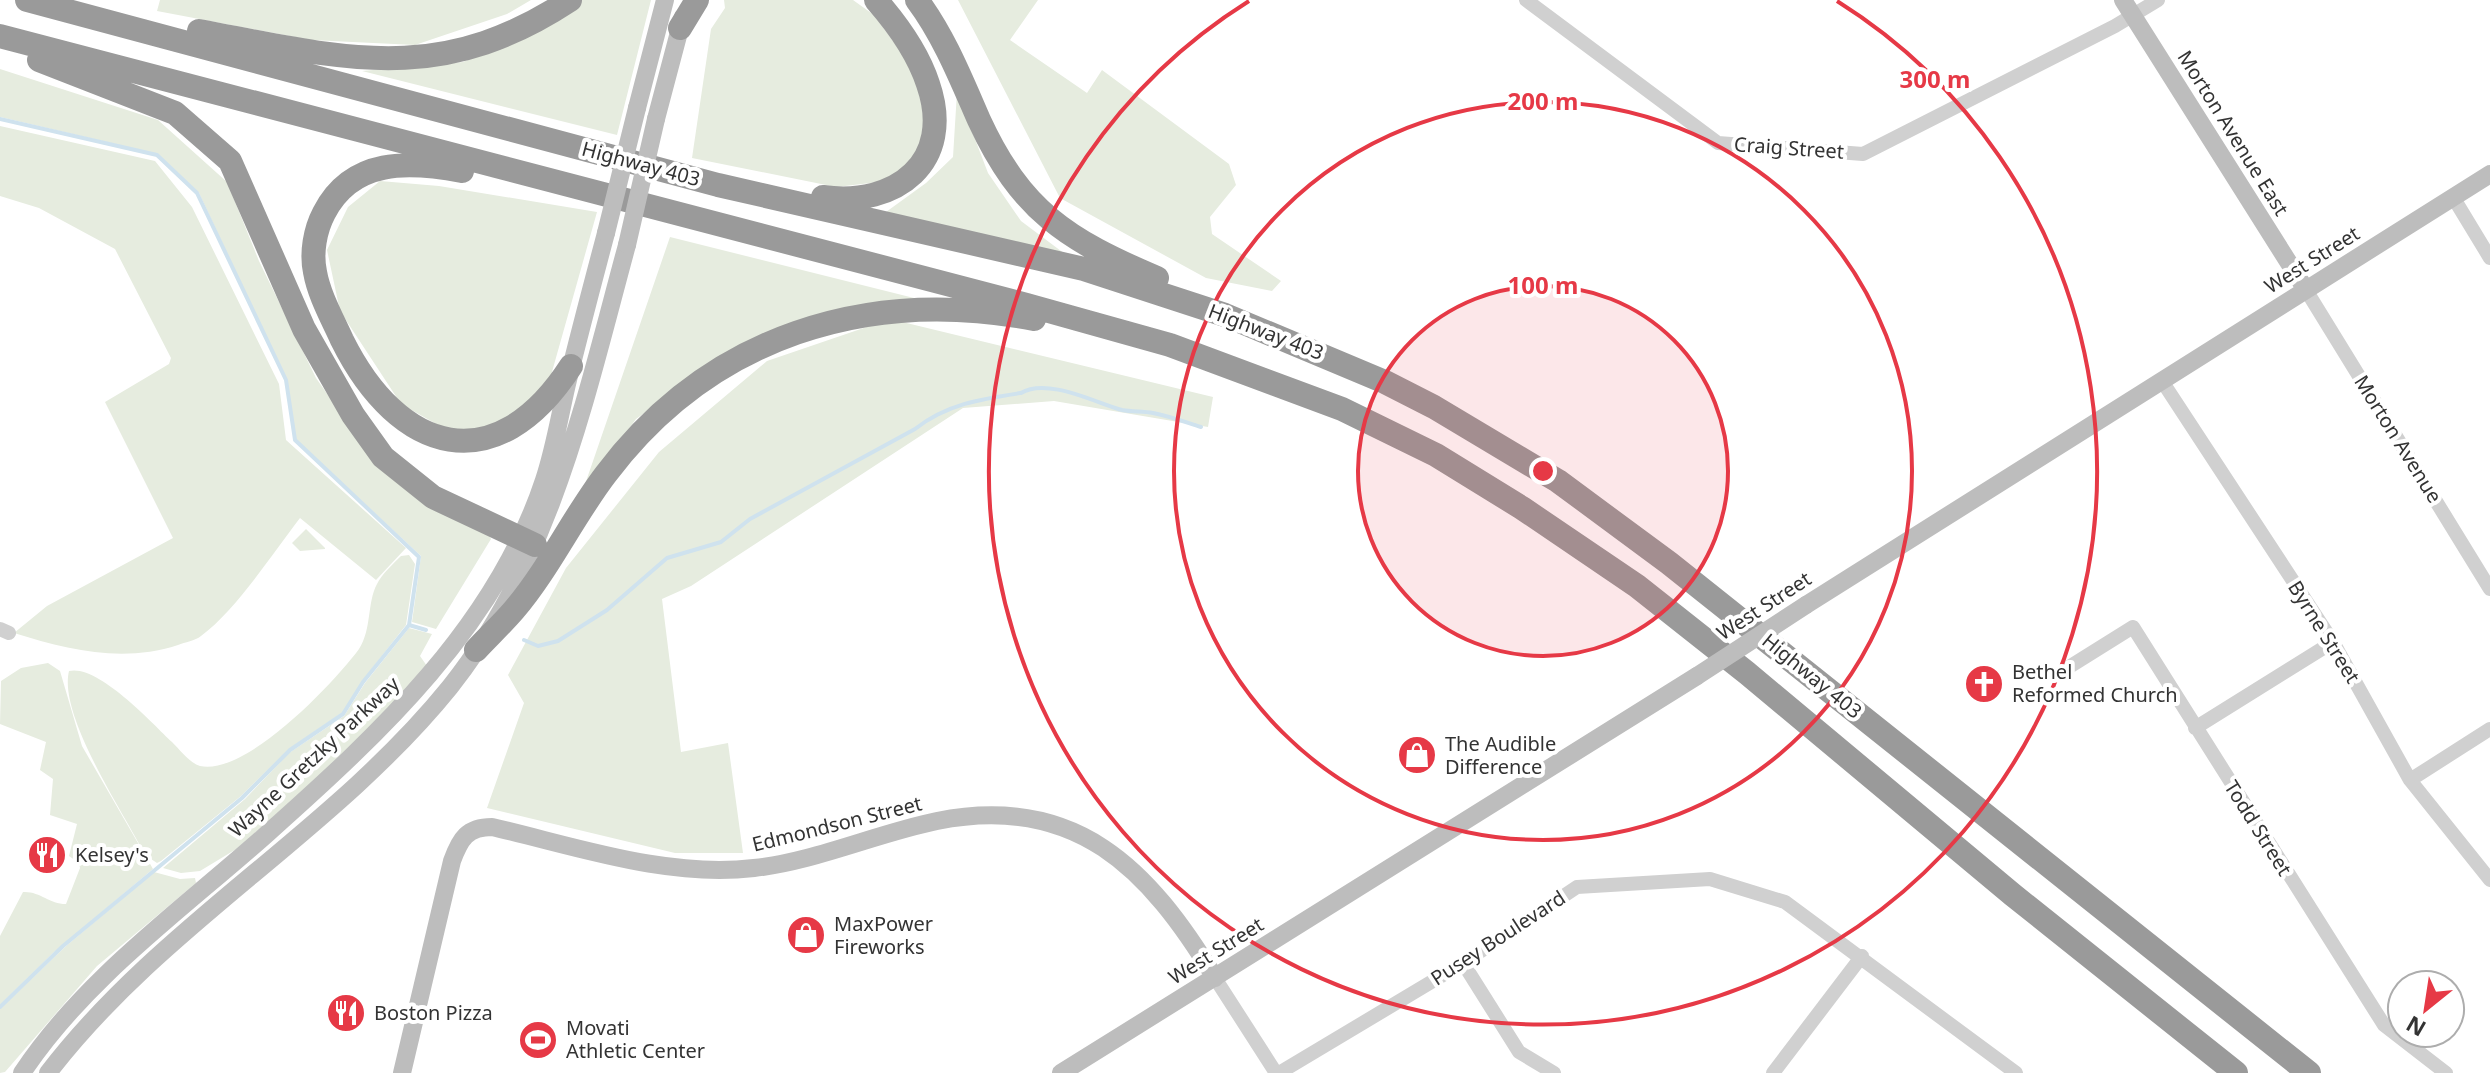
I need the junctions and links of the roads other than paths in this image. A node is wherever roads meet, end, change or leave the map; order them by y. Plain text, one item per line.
1 (27, 0) edge
2 (570, 0) edge
3 (665, 0) edge
4 (687, 0) edge
5 (697, 0) edge
6 (876, 0) edge
7 (917, 0) edge
8 (1526, 0) edge
9 (2158, 0) edge
10 (2128, 8) edge
11 (66, 10) junction
12 (680, 28) junction
13 (0, 36) edge
14 (0, 44) edge
15 (2490, 174) edge
16 (718, 185) junction
17 (596, 190) junction
18 (2453, 197) junction
19 (2490, 258) edge
20 (2306, 290) junction
21 (1225, 315) junction
22 (1170, 345) junction
23 (571, 366) junction
24 (2162, 381) junction
25 (527, 542) junction
26 (2490, 589) edge
27 (2333, 642) junction
28 (476, 650) junction
29 (2069, 667) dead end
30 (2195, 728) junction
31 (2490, 729) edge
32 (2410, 780) junction
33 (2490, 880) edge
34 (1862, 956) junction
35 (1463, 963) junction
36 (1215, 978) junction
37 (60, 1065) edge
38 (22, 1073) edge
39 (48, 1073) edge
40 (402, 1073) edge
41 (1061, 1073) edge
42 (1277, 1073) edge
43 (1554, 1073) edge
44 (1773, 1073) edge
45 (2016, 1073) edge
46 (2236, 1073) edge
47 (2309, 1073) edge
48 (2446, 1073) edge

1 - 11 highway, Highway 403
2 - 11 highway
3 - 23 main road, Wayne Gretzky Parkway, bridge
4 - 12 main road, Wayne Gretzky Parkway
5 - 12 highway
6 - 16 highway
7 - 21 highway
8 - 10 street, Craig Street
9 - 10 street, Craig Street
10 - 20 main road, Morton Avenue East
11 - 16 highway, Highway 403
12 - 25 main road, Wayne Gretzky Parkway, bridge
13 - 17 highway, Highway 403
14 - 25 highway
15 - 18 main road, West Street
16 - 21 highway, Highway 403
17 - 22 highway, Highway 403
17 - 23 highway
18 - 19 street
18 - 20 main road, West Street
20 - 24 main road, West Street
20 - 26 street, Morton Avenue
21 - 47 highway, Highway 403
22 - 28 highway
22 - 46 highway, Highway 403
23 - 25 main road, Wayne Gretzky Parkway
24 - 27 street, Byrne Street
24 - 36 main road, West Street, bridge
25 - 28 main road, Wayne Gretzky Parkway
25 - 38 main road, Wayne Gretzky Parkway
27 - 30 street
27 - 32 street, Byrne Street
28 - 37 main road, Wayne Gretzky Parkway
29 - 30 street, Todd Street
30 - 48 street, Todd Street
31 - 32 street
32 - 33 street, Byrne Street
34 - 35 street, Pusey Boulevard
34 - 44 street
34 - 45 street, Pusey Boulevard
35 - 42 street, Pusey Boulevard
35 - 43 street
36 - 40 main road, Edmondson Street
36 - 41 main road, West Street
36 - 42 street
37 - 39 main road, Wayne Gretzky Parkway

